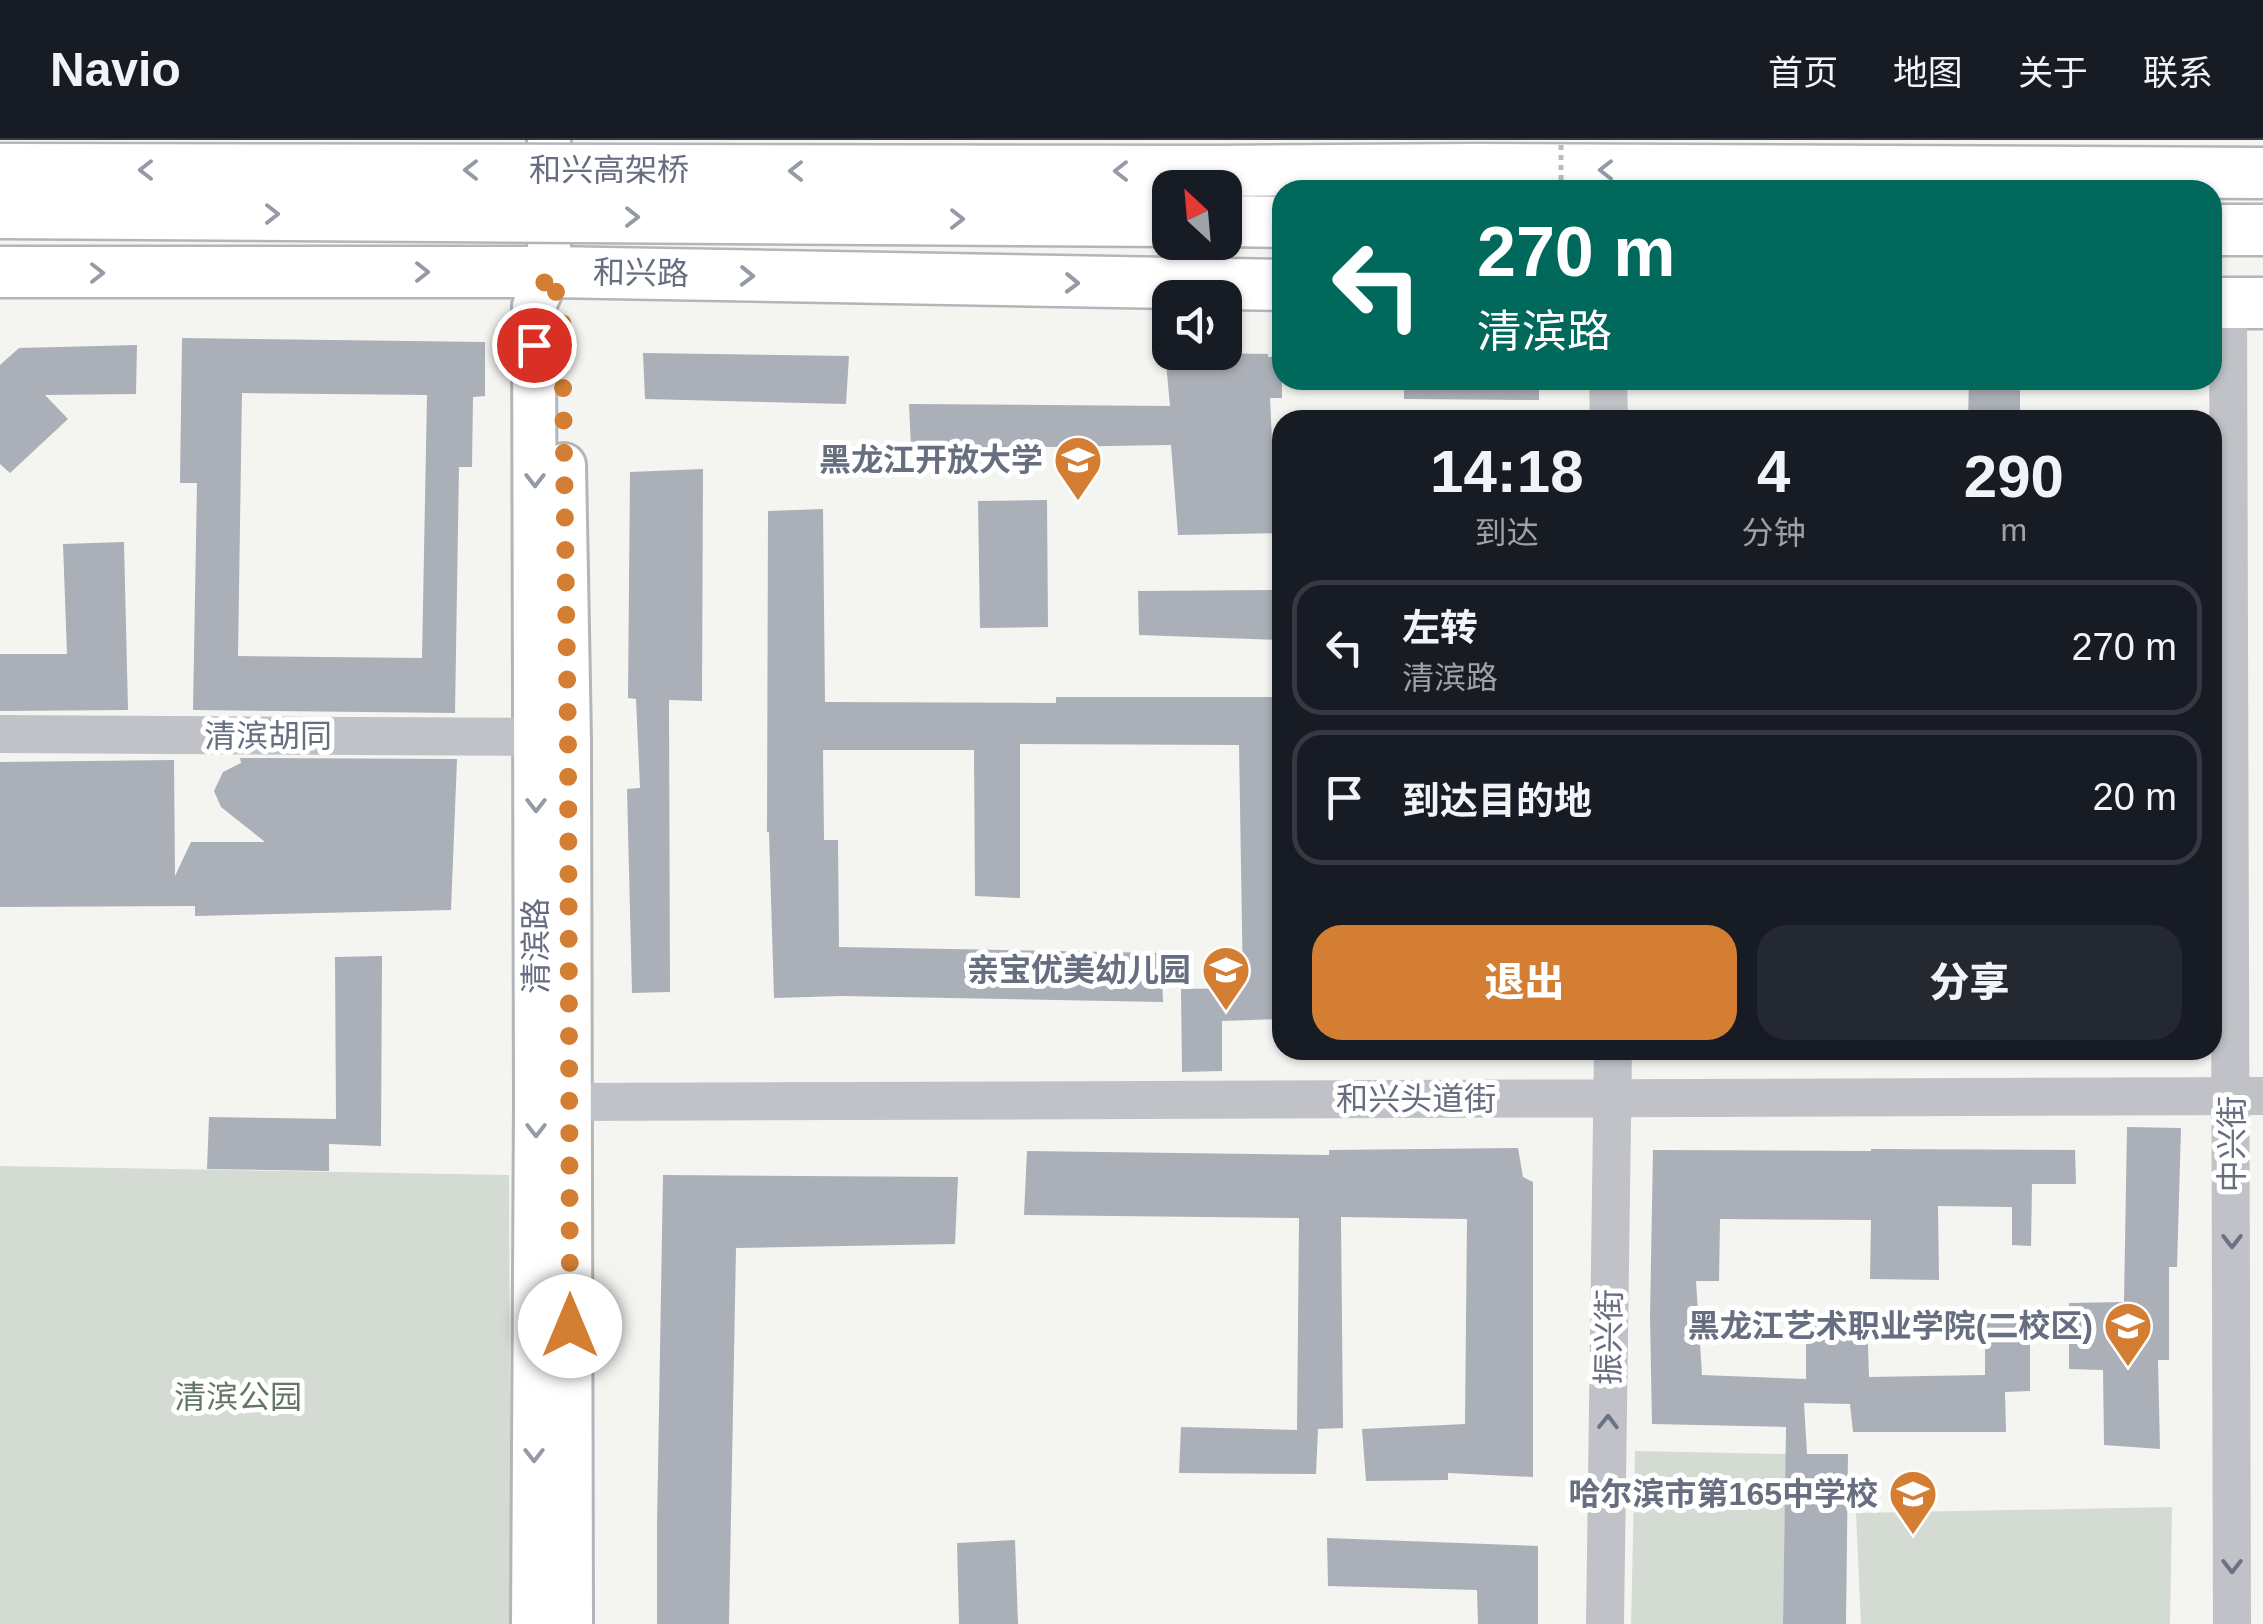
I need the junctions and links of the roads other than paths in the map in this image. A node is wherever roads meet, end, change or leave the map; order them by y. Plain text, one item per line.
1 (549, 140) edge
2 (1396, 140) edge
3 (0, 168) edge
4 (1224, 170) edge
5 (1152, 171) edge
6 (1242, 171) edge
7 (2263, 173) edge
8 (0, 212) edge
9 (1152, 221) edge
10 (1242, 221) edge
11 (1272, 222) edge
12 (2222, 230) edge
13 (2263, 230) edge
14 (1272, 263) edge
15 (23, 272) edge
16 (549, 272) junction
17 (1147, 284) junction
18 (1272, 286) edge
19 (0, 296) edge
20 (2234, 303) edge
21 (0, 734) edge
22 (536, 737) junction
23 (1612, 1060) edge
24 (2247, 1096) edge
25 (1613, 1098) junction
26 (570, 1102) junction
27 (532, 1624) edge
28 (571, 1624) edge
29 (1604, 1624) edge
30 (2232, 1624) edge

1 - 16 main road, 清滨路
2 - 4 highway
5 -> 3 highway, 和兴高架桥, bridge
7 -> 6 highway
8 -> 9 highway, 和兴高架桥, bridge
10 - 11 highway
12 - 13 highway
14 - 17 highway
15 -> 16 highway, 和兴路
15 - 19 highway
16 -> 17 highway, 和兴路
16 -> 22 main road, 清滨路
16 - 26 main road, 清滨路
17 - 18 highway, 和兴路
20 - 24 street, 中兴街
21 - 22 street, 清滨胡同
22 -> 27 main road, 清滨路
23 - 25 street, 振兴街
24 - 25 street, 和兴头道街
24 -> 30 street, 中兴街
25 - 26 street, 和兴头道街
29 -> 25 street, 振兴街
26 - 28 main road, 清滨路

